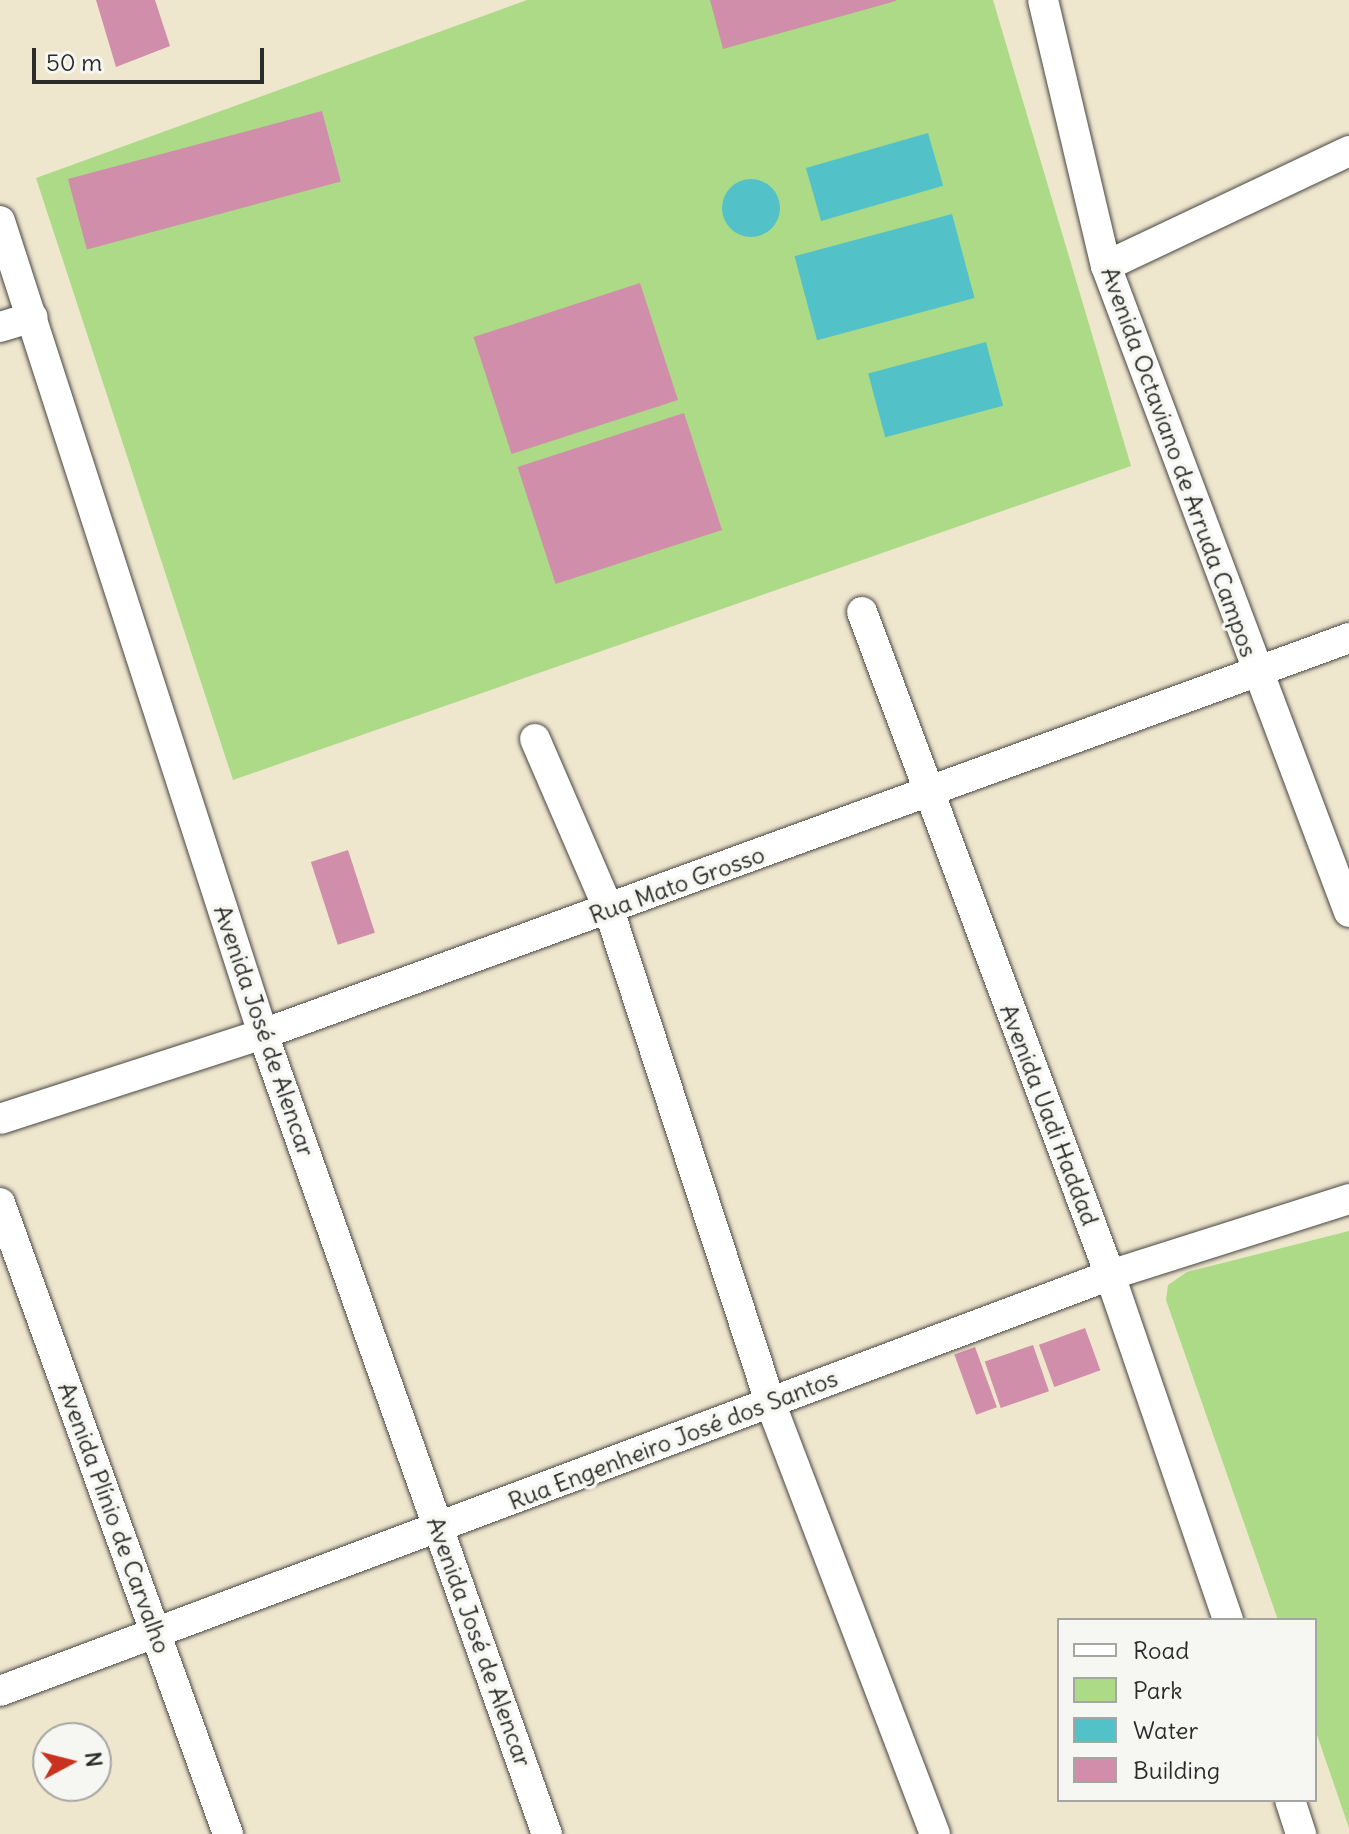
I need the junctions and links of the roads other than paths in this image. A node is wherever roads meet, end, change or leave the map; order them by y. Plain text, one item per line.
1 (1043, 0) edge
2 (1349, 151) edge
3 (0, 221) edge
4 (1106, 266) junction
5 (32, 317) junction
6 (0, 327) edge
7 (862, 612) dead end
8 (1349, 638) edge
9 (1256, 673) junction
10 (535, 739) dead end
11 (926, 794) junction
12 (609, 910) junction
13 (1349, 912) edge
14 (263, 1034) junction
15 (0, 1119) edge
16 (1349, 1199) edge
17 (0, 1203) edge
18 (1110, 1275) junction
19 (770, 1402) junction
20 (439, 1530) junction
21 (1227, 1618) edge
22 (156, 1635) junction
23 (0, 1691) edge
24 (1291, 1802) edge
25 (228, 1834) edge
26 (547, 1834) edge
27 (935, 1834) edge
28 (1301, 1834) edge

1 - 4 street, Avenida Octaviano de Arruda Campos
2 - 4 street
3 - 5 street, Avenida José de Alencar
4 - 9 street, Avenida Octaviano de Arruda Campos
5 - 6 street
5 - 14 street, Avenida José de Alencar
7 - 11 street, Avenida Uadi Haddad
8 - 9 street, Rua Mato Grosso
9 - 11 street, Rua Mato Grosso
9 - 13 street, Avenida Octaviano de Arruda Campos
10 - 12 street
11 - 12 street, Rua Mato Grosso
11 - 18 street, Avenida Uadi Haddad
12 - 14 street, Rua Mato Grosso
12 - 19 street
14 - 15 street, Rua Mato Grosso
14 - 20 street, Avenida José de Alencar
16 - 18 street, Rua Engenheiro José dos Santos
17 - 22 street, Avenida Plínio de Carvalho
18 - 19 street, Rua Engenheiro José dos Santos
18 - 21 street, Avenida Uadi Haddad
19 - 20 street, Rua Engenheiro José dos Santos
19 - 27 street
20 - 22 street, Rua Engenheiro José dos Santos
20 - 26 street, Avenida José de Alencar
22 - 23 street, Rua Engenheiro José dos Santos
22 - 25 street, Avenida Plínio de Carvalho
24 - 28 street

